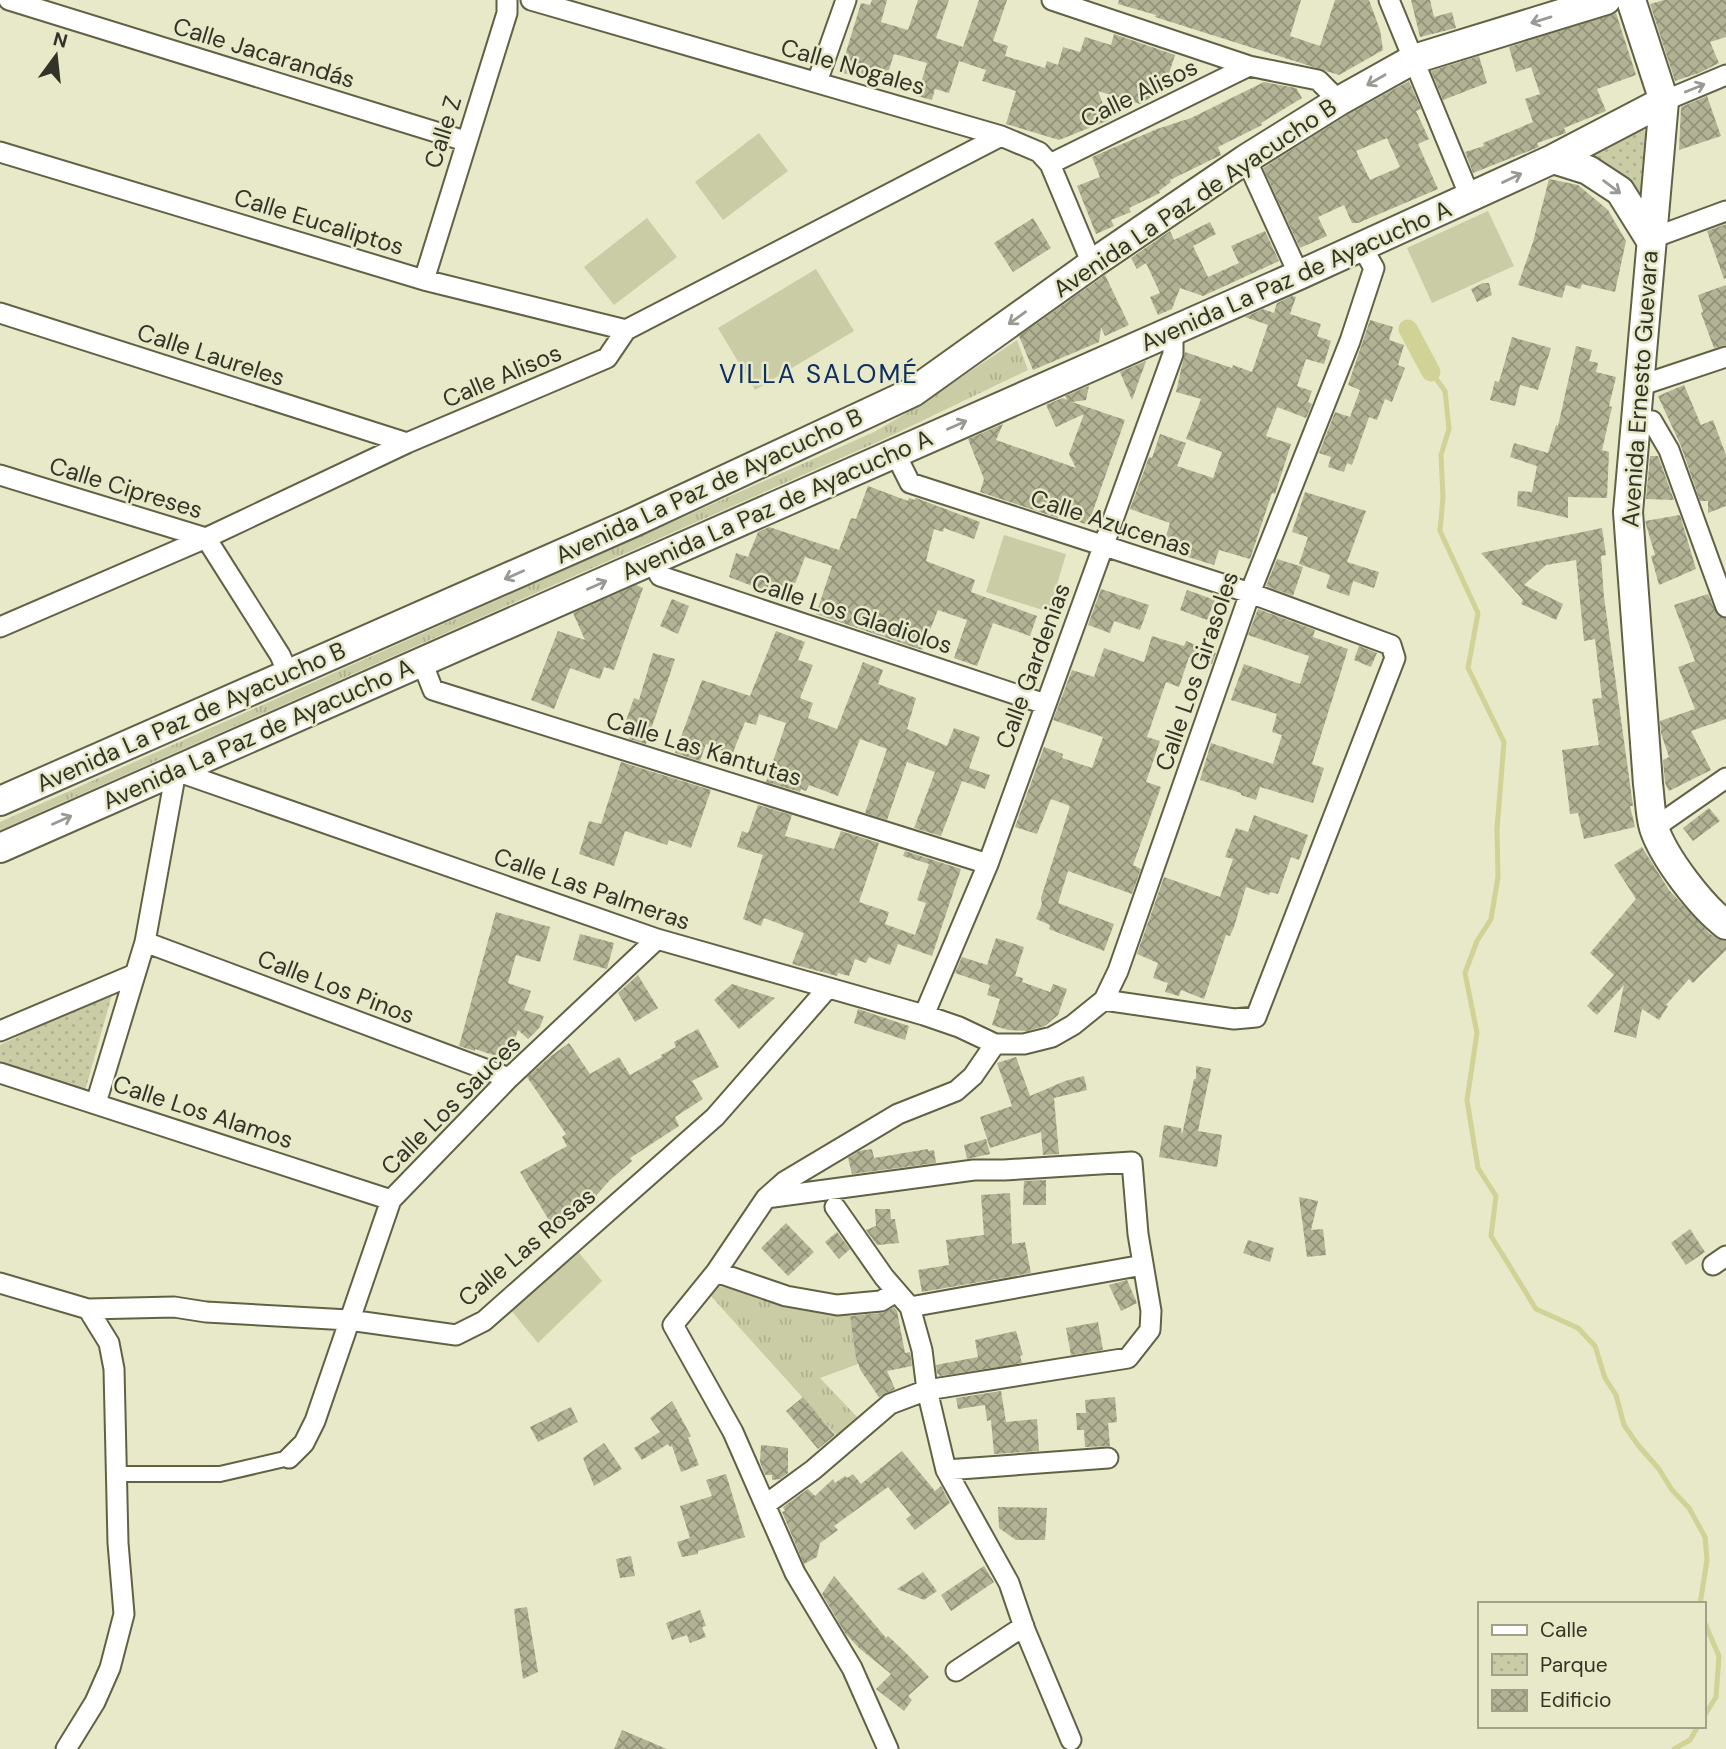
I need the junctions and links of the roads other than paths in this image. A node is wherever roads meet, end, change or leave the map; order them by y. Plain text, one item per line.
1 (9, 0) edge
2 (508, 0) edge
3 (531, 0) edge
4 (846, 0) edge
5 (1052, 0) edge
6 (1389, 0) edge
7 (1606, 0) edge
8 (1632, 0) edge
9 (1414, 59) junction
10 (1249, 65) junction
11 (1726, 75) edge
12 (817, 82) junction
13 (1339, 101) junction
14 (1664, 101) junction
15 (1001, 136) junction
16 (465, 141) junction
17 (0, 152) edge
18 (1246, 159) junction
19 (1553, 159) junction
20 (1050, 164) junction
21 (1470, 197) junction
22 (1726, 211) edge
23 (1650, 239) junction
24 (1362, 247) junction
25 (1092, 264) junction
26 (1299, 275) junction
27 (424, 280) junction
28 (0, 313) edge
29 (626, 330) junction
30 (1173, 331) junction
31 (1726, 357) edge
32 (1639, 386) junction
33 (1634, 419) junction
34 (407, 443) junction
35 (895, 453) junction
36 (0, 475) edge
37 (206, 538) junction
38 (1102, 547) junction
39 (652, 561) junction
40 (1250, 593) junction
41 (1726, 607) edge
42 (0, 627) edge
43 (422, 662) junction
44 (289, 675) junction
45 (1045, 704) junction
46 (176, 771) junction
47 (1726, 778) edge
48 (0, 801) edge
49 (1654, 828) junction
50 (0, 848) edge
51 (988, 864) junction
52 (1726, 925) edge
53 (657, 939) junction
54 (145, 942) junction
55 (135, 974) junction
56 (827, 989) junction
57 (1104, 1000) junction
58 (924, 1015) junction
59 (0, 1031) edge
60 (995, 1044) junction
61 (0, 1073) edge
62 (509, 1078) junction
63 (96, 1103) junction
64 (766, 1198) junction
65 (391, 1200) junction
66 (835, 1207) dead end
67 (1143, 1265) junction
68 (716, 1272) junction
69 (0, 1283) edge
70 (896, 1292) junction
71 (910, 1307) junction
72 (88, 1309) junction
73 (348, 1320) junction
74 (927, 1390) junction
75 (289, 1458) joint
76 (1108, 1458) dead end
77 (946, 1470) junction
78 (118, 1474) junction
79 (765, 1505) junction
80 (1024, 1626) junction
81 (956, 1671) dead end
82 (1071, 1740) dead end
83 (66, 1749) edge
84 (888, 1749) edge

1 - 16 street, Calle Jacarandás
2 - 16 street, Calle Z
3 - 12 street, Calle Nogales
4 - 12 street
5 - 10 street
6 - 9 street
7 -> 9 main road, Avenida La Paz de Ayacucho B
8 - 14 main road, Avenida Ernesto Guevara
9 -> 13 main road, Avenida La Paz de Ayacucho B
9 - 21 street
10 - 13 street
10 - 20 street, Calle Alisos
14 -> 11 street, Avenida La Paz de Ayacucho A
12 - 15 street, Calle Nogales
13 - 18 main road, Avenida La Paz de Ayacucho B
14 - 19 main road, Avenida La Paz de Ayacucho A
14 - 23 main road, Avenida Ernesto Guevara
15 - 20 street, Calle Nogales
15 - 29 street, Calle Alisos
16 - 27 street, Calle Z
17 - 27 street, Calle Eucaliptos
18 - 25 main road, Avenida La Paz de Ayacucho B
18 - 26 street
21 -> 19 main road, Avenida La Paz de Ayacucho A
19 -> 23 main road
20 - 25 street
21 - 24 main road, Avenida La Paz de Ayacucho A
22 - 23 street
23 - 32 main road, Avenida Ernesto Guevara
24 - 26 main road, Avenida La Paz de Ayacucho A
24 - 40 street, Calle Los Girasoles
25 -> 44 main road, Avenida La Paz de Ayacucho B
26 - 30 main road, Avenida La Paz de Ayacucho A
27 - 29 street, Calle Eucaliptos
28 - 34 street, Calle Laureles
29 - 34 street, Calle Alisos
35 -> 30 main road, Avenida La Paz de Ayacucho A
30 - 38 street, Calle Gardenias
31 - 32 street
32 - 33 main road, Avenida Ernesto Guevara
33 - 41 street
33 - 49 main road, Avenida Ernesto Guevara
34 - 37 street, Calle Alisos
35 - 38 street, Calle Azucenas
35 - 39 main road, Avenida La Paz de Ayacucho A
36 - 37 street, Calle Cipreses
37 - 42 street, Calle Alisos
37 - 44 street, Calle Cipreses
38 - 40 street, Calle Azucenas
38 - 45 street, Calle Gardenias
43 -> 39 main road, Avenida La Paz de Ayacucho A
39 - 45 street, Calle Los Gladiolos
40 - 57 street, Calle Los Girasoles
40 - 57 street, Calle Azucenas
43 - 46 main road, Avenida La Paz de Ayacucho A
43 - 51 street, Calle Las Kantutas
44 - 48 main road, Avenida La Paz de Ayacucho B
45 - 51 street, Calle Gardenias
50 -> 46 main road, Avenida La Paz de Ayacucho A
46 - 53 street, Calle Las Palmeras
46 - 54 street
47 - 49 street
49 - 52 main road, Avenida Ernesto Guevara
51 - 58 street, Calle Gardenias
53 - 56 street, Calle Las Palmeras
53 - 62 street, Calle Los Sauces
54 - 55 street
54 - 62 street, Calle Los Pinos
55 - 59 street
55 - 63 street
56 - 58 street, Calle Las Palmeras
56 - 73 street, Calle Las Rosas
57 - 60 street, Calle Los Girasoles
58 - 60 street, Calle Las Palmeras
60 - 64 street
61 - 63 street, Calle Los Alamos
62 - 65 street, Calle Los Sauces
63 - 65 street, Calle Los Alamos
64 - 67 street
64 - 68 street
65 - 73 street, Calle Los Sauces
66 - 70 street
67 - 71 street
67 - 74 street
68 - 70 street
68 - 79 street
69 - 72 street, Calle Las Rosas
70 - 71 street
71 - 74 street
72 - 73 street, Calle Las Rosas
72 - 78 street
73 - 75 street, Calle Los Sauces
74 - 77 street
74 - 79 street
75 - 78 street
76 - 77 street
77 - 80 street
78 - 83 street
79 - 84 street
80 - 81 street
80 - 82 street

